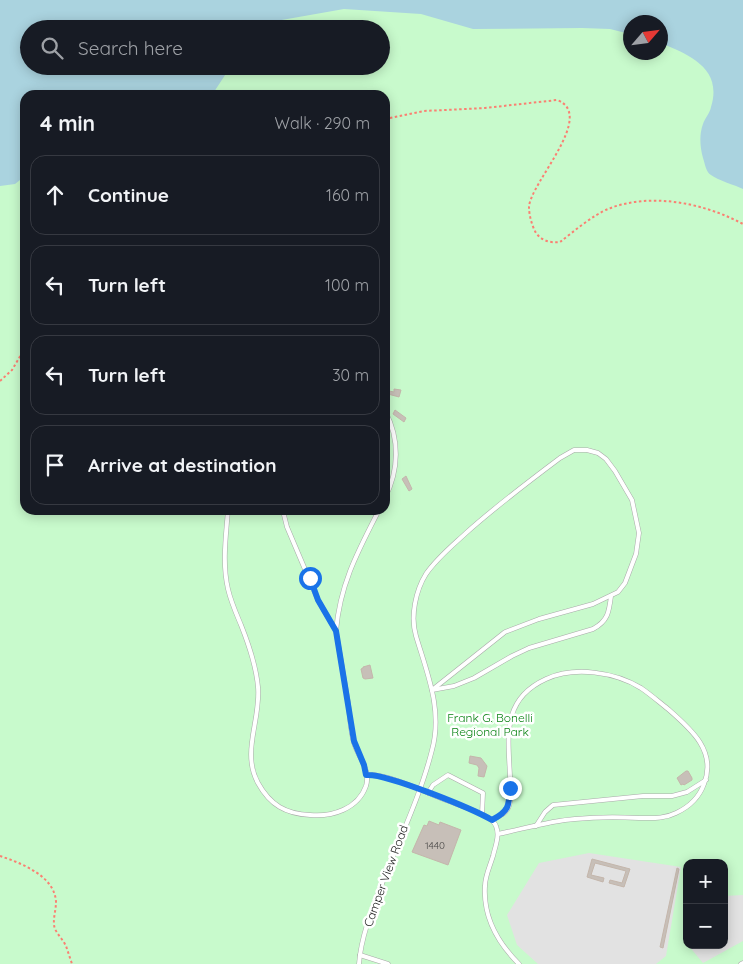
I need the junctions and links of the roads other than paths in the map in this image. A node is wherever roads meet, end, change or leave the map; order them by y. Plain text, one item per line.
1 (390, 421) edge
2 (390, 486) edge
3 (228, 515) edge
4 (284, 515) edge
5 (376, 515) edge
6 (611, 596) junction
7 (336, 631) junction
8 (432, 690) junction
9 (366, 775) junction
10 (706, 780) junction
11 (419, 789) junction
12 (428, 793) junction
13 (482, 814) junction
14 (492, 820) junction
15 (536, 826) junction
16 (498, 834) junction
17 (360, 955) junction
18 (359, 964) edge
19 (388, 964) edge
20 (519, 964) edge

1 - 2 lane
3 - 9 lane
4 - 7 lane
5 - 7 lane
6 - 8 lane
6 - 8 lane
6 - 8 lane, Camper View Road
7 - 9 lane
8 - 11 lane, Camper View Road
9 - 11 lane
10 - 14 lane
10 - 15 lane
10 - 15 lane
11 - 12 lane
11 - 17 lane, Camper View Road
12 - 13 lane
12 - 13 lane
13 - 14 lane
14 - 16 lane
15 - 16 lane
16 - 20 lane
17 - 18 lane, Camper View Road
17 - 19 lane

